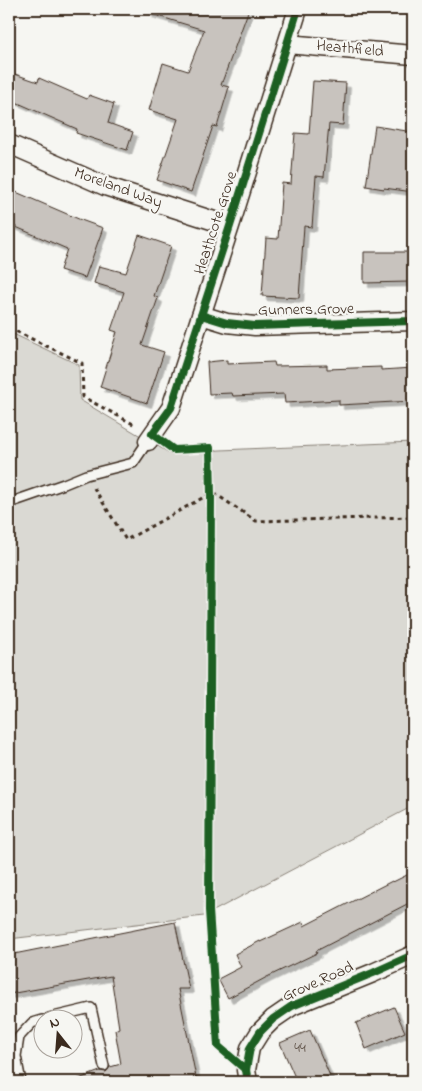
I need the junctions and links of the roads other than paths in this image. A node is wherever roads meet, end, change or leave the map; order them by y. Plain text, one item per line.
1 (298, 9) edge
2 (287, 44) junction
3 (413, 54) edge
4 (9, 144) edge
5 (230, 226) junction
6 (201, 315) junction
7 (413, 321) edge
8 (150, 438) joint
9 (9, 503) edge
10 (413, 955) edge
11 (82, 1010) edge
12 (32, 1023) edge
13 (104, 1066) dead end
14 (21, 1082) edge
15 (248, 1082) edge

1 - 2 street, Heathcote Grove
2 - 3 street, Heathfield
2 - 5 street, Heathcote Grove
4 - 5 street, Moreland Way
5 - 6 street, Heathcote Grove
6 - 7 street, Gunners Grove
6 - 8 street, Heathcote Grove
8 - 9 lane
10 - 15 street, Grove Road
11 - 13 lane
12 - 14 lane

